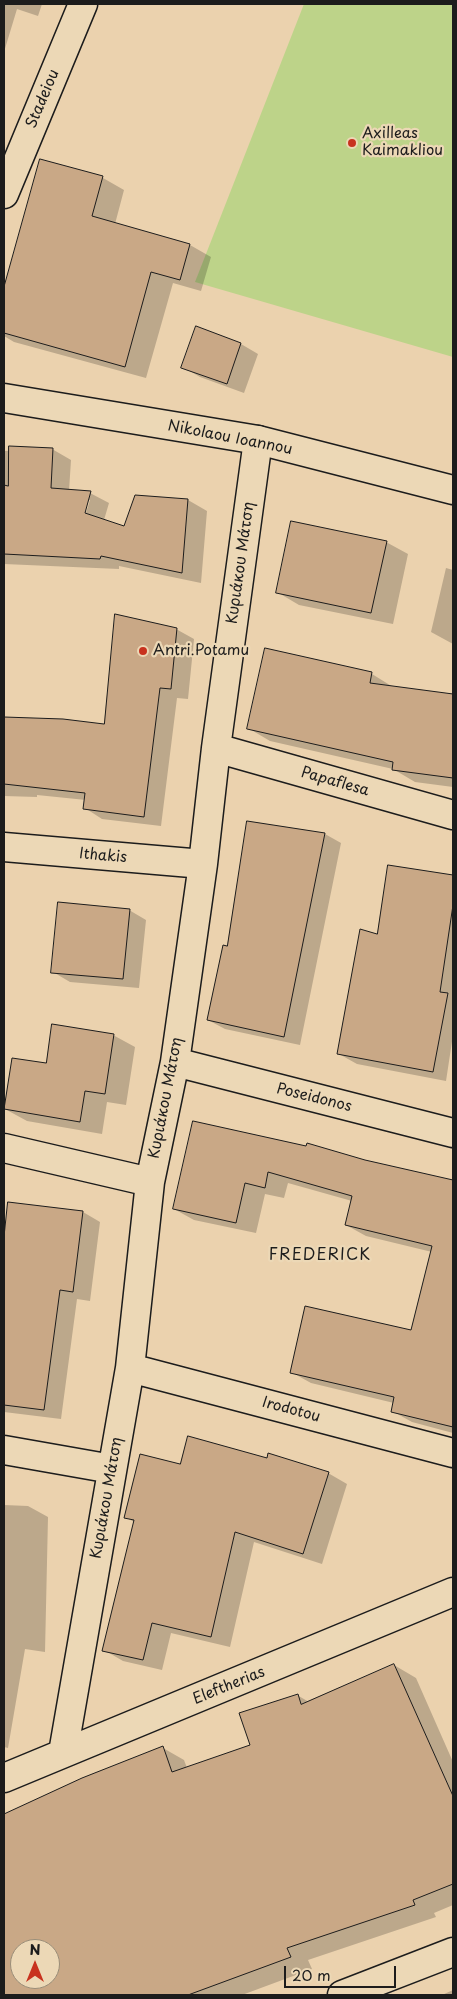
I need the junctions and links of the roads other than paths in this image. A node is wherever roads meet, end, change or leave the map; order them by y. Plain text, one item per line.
1 (83, 4) edge
2 (4, 194) edge
3 (4, 398) edge
4 (258, 440) junction
5 (453, 490) edge
6 (216, 748) junction
7 (453, 815) edge
8 (4, 847) edge
9 (203, 864) junction
10 (174, 1062) junction
11 (453, 1133) edge
12 (4, 1148) edge
13 (150, 1182) junction
14 (130, 1368) junction
15 (4, 1450) edge
16 (453, 1453) edge
17 (112, 1469) junction
18 (453, 1592) edge
19 (63, 1753) junction
20 (4, 1778) edge
21 (453, 1952) edge
22 (342, 1995) edge

1 - 2 street, Stadeiou
3 - 4 street, Nikolaou Ioannou
4 - 5 street, Nikolaou Ioannou
4 - 6 street, Κυριάκου Μάτση
6 - 7 street, Papaflesa
6 - 9 street, Κυριάκου Μάτση
8 - 9 street, Ithakis
9 - 10 street, Κυριάκου Μάτση
10 - 11 street, Poseidonos
10 - 13 street, Κυριάκου Μάτση
12 - 13 street
13 - 14 street, Κυριάκου Μάτση
14 - 16 street, Irodotou
14 - 17 street, Κυριάκου Μάτση
15 - 17 street
17 - 19 street, Κυριάκου Μάτση
18 - 19 street, Eleftherias
19 - 20 street, Eleftherias
21 - 22 street

